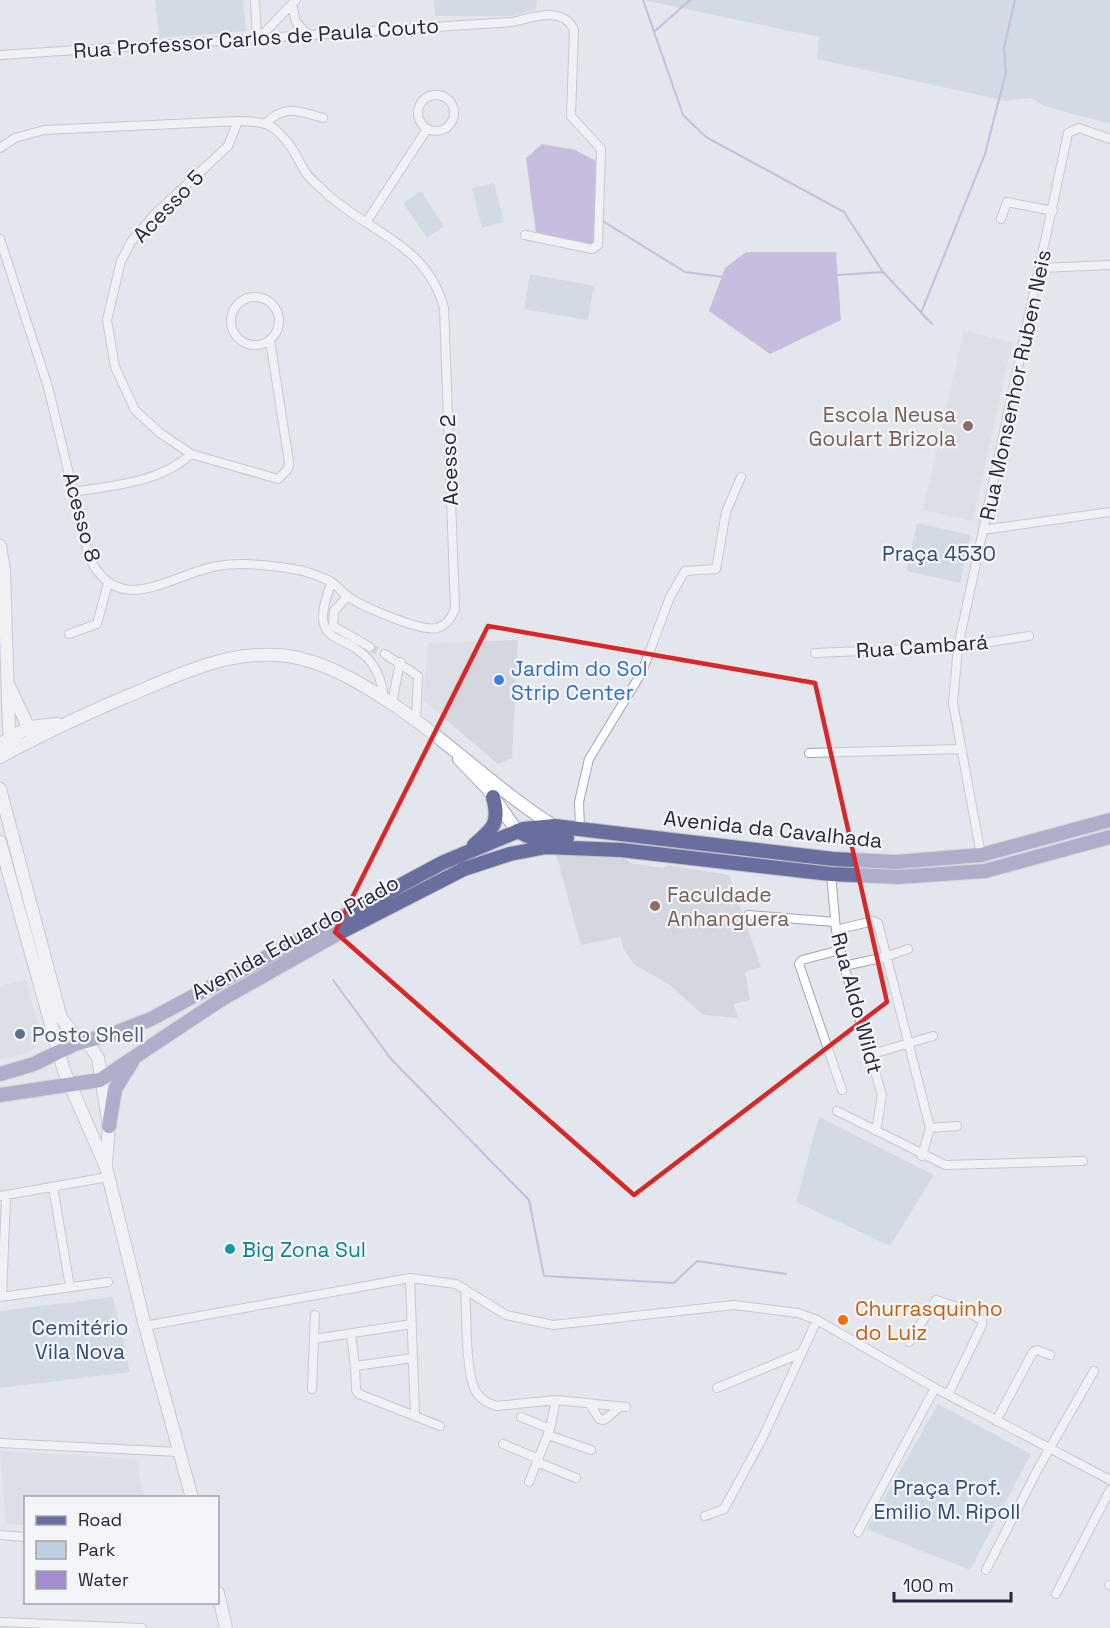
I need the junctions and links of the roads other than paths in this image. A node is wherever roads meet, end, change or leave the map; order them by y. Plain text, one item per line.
1 (255, 0) edge
2 (294, 2) edge
3 (309, 35) junction
4 (259, 37) junction
5 (0, 55) edge
6 (323, 118) dead end
7 (238, 121) junction
8 (266, 123) junction
9 (426, 129) junction
10 (1110, 139) edge
11 (0, 148) edge
12 (1053, 211) junction
13 (1001, 219) dead end
14 (367, 221) junction
15 (525, 235) dead end
16 (0, 239) edge
17 (1110, 265) edge
18 (1040, 268) junction
19 (270, 340) junction
20 (191, 454) junction
21 (741, 477) dead end
22 (74, 492) junction
23 (1110, 512) edge
24 (983, 530) junction
25 (0, 546) edge
26 (332, 582) junction
27 (108, 583) junction
28 (348, 596) junction
29 (69, 634) dead end
30 (1029, 636) dead end
31 (370, 647) tunnel mouth
32 (958, 647) junction
33 (815, 653) dead end
34 (385, 654) tunnel mouth
35 (400, 662) junction
36 (7, 683) junction
37 (388, 701) junction
38 (416, 722) junction
39 (31, 734) junction
40 (7, 743) edge
41 (959, 749) junction
42 (453, 751) junction
43 (809, 753) dead end
44 (0, 757) edge
45 (0, 789) edge
46 (493, 797) junction
47 (1110, 820) edge
48 (554, 826) junction
49 (580, 829) junction
50 (517, 831) junction
51 (1110, 837) edge
52 (0, 842) edge
53 (692, 844) junction
54 (621, 850) junction
55 (467, 851) junction
56 (642, 852) junction
57 (773, 853) junction
58 (981, 855) junction
59 (719, 861) junction
60 (831, 874) junction
61 (748, 915) dead end
62 (836, 926) junction
63 (908, 949) dead end
64 (840, 950) junction
65 (885, 957) junction
66 (844, 966) junction
67 (933, 1036) dead end
68 (85, 1041) junction
69 (906, 1042) junction
70 (60, 1053) junction
71 (870, 1055) junction
72 (134, 1059) junction
73 (0, 1074) edge
74 (100, 1080) junction
75 (71, 1084) junction
76 (842, 1090) dead end
77 (0, 1095) edge
78 (837, 1111) dead end
79 (109, 1126) junction
80 (957, 1126) dead end
81 (930, 1128) junction
82 (876, 1131) junction
83 (922, 1156) junction
84 (1083, 1161) dead end
85 (107, 1172) junction
86 (53, 1187) junction
87 (3, 1196) edge
88 (410, 1278) junction
89 (108, 1282) dead end
90 (70, 1287) junction
91 (465, 1289) junction
92 (1, 1296) edge
93 (315, 1315) dead end
94 (817, 1320) junction
95 (412, 1324) junction
96 (145, 1326) junction
97 (351, 1334) junction
98 (314, 1340) junction
99 (909, 1342) dead end
100 (801, 1353) junction
101 (1050, 1355) dead end
102 (413, 1358) junction
103 (355, 1366) junction
104 (1094, 1371) dead end
105 (717, 1388) dead end
106 (935, 1388) junction
107 (312, 1389) dead end
108 (948, 1395) junction
109 (556, 1400) junction
110 (590, 1404) junction
111 (415, 1416) junction
112 (521, 1417) dead end
113 (996, 1421) junction
114 (440, 1426) dead end
115 (549, 1432) junction
116 (0, 1443) edge
117 (503, 1444) dead end
118 (1049, 1449) junction
119 (591, 1450) dead end
120 (178, 1452) junction
121 (538, 1461) junction
122 (576, 1478) dead end
123 (1110, 1479) edge
124 (529, 1482) dead end
125 (1110, 1490) edge
126 (192, 1496) edge
127 (705, 1516) dead end
128 (858, 1532) dead end
129 (0, 1535) edge
130 (24, 1537) edge
131 (986, 1570) dead end
132 (1056, 1594) dead end
133 (219, 1597) edge
134 (0, 1622) edge
135 (142, 1628) edge
136 (226, 1628) edge

1 - 4 street
2 - 3 street
2 - 4 street
3 - 4 street, Rua Professor Carlos de Paula Couto
3 - 15 street, Rua Professor Carlos de Paula Couto
4 - 5 street, Rua Professor Carlos de Paula Couto
6 - 8 street
7 - 8 street
7 - 11 street
7 - 20 street, Acesso 5
8 - 14 street, Acesso 2
9 - 9 street
9 - 14 street
10 - 12 street, Rua Monsenhor Ruben Neis
12 - 13 street
12 - 18 street, Rua Monsenhor Ruben Neis
14 - 28 street, Acesso 2
16 - 22 street, Acesso 8
17 - 18 street
18 - 24 street, Rua Monsenhor Ruben Neis
19 - 19 street
19 - 20 street, Acesso 5
20 - 22 street
21 - 49 street
22 - 27 street, Acesso 8
23 - 24 street
24 - 32 street, Rua Monsenhor Ruben Neis
25 - 36 main road
26 - 27 street, Acesso 8
26 - 28 street, Acesso 8
26 - 37 street
27 - 29 street
28 - 31 street
30 - 32 street, Rua Cambará
32 - 33 street, Rua Cambará
32 - 41 street, Rua Monsenhor Ruben Neis
34 - 35 street
35 - 37 street
35 - 38 street
36 - 39 main road
36 - 40 main road
37 - 38 main road, Avenida da Cavalhada
37 - 39 main road, Avenida da Cavalhada
38 - 42 main road, Avenida da Cavalhada
39 - 40 main road, Avenida da Cavalhada
40 - 44 main road, Avenida da Cavalhada
41 - 43 street
41 - 58 street, Rua Monsenhor Ruben Neis
42 - 46 main road, Avenida da Cavalhada
42 - 48 main road, Avenida da Cavalhada
45 - 68 main road
46 - 50 main road, Avenida da Cavalhada
46 - 55 main road
47 - 58 main road, Avenida da Cavalhada
48 - 49 main road, Avenida da Cavalhada
48 - 50 main road, Avenida Eduardo Prado
49 - 53 main road, Avenida da Cavalhada
50 - 54 main road
50 - 55 main road, Avenida Eduardo Prado
51 - 60 main road, Avenida da Cavalhada
52 - 70 main road
53 - 56 main road
53 - 57 main road, Avenida da Cavalhada
54 - 56 main road, Avenida da Cavalhada
54 - 72 main road, Avenida Eduardo Prado
55 - 68 main road, Avenida Eduardo Prado
56 - 59 main road, Avenida da Cavalhada
57 - 58 main road, Avenida da Cavalhada
57 - 59 main road
59 - 60 main road, Avenida da Cavalhada
60 - 62 street, Rua Aldo Wildt
61 - 62 street
62 - 64 street, Rua Aldo Wildt
62 - 65 street
63 - 65 street
64 - 66 street, Rua Aldo Wildt
64 - 76 street
65 - 66 street
65 - 69 street
66 - 71 street, Rua Aldo Wildt
67 - 69 street
68 - 70 main road, Avenida Eduardo Prado
68 - 74 main road
69 - 71 street
69 - 81 street
70 - 73 main road, Avenida Eduardo Prado
70 - 75 main road
71 - 82 street, Rua Aldo Wildt
72 - 74 main road, Avenida Eduardo Prado
72 - 79 main road
74 - 75 main road, Avenida Eduardo Prado
74 - 79 main road
75 - 77 main road, Avenida Eduardo Prado
75 - 85 main road
78 - 82 street
79 - 85 main road
80 - 81 street
81 - 83 street
82 - 83 street
83 - 84 street
85 - 86 street
85 - 96 main road
86 - 87 street
86 - 90 street
87 - 92 street
88 - 91 street
88 - 95 street
88 - 96 street
89 - 90 street
90 - 92 street
91 - 94 street
91 - 109 street
93 - 98 street
94 - 100 street
94 - 106 street
95 - 97 street
95 - 102 street
96 - 120 main road
97 - 98 street
97 - 103 street
98 - 107 street
99 - 108 street
100 - 105 street
100 - 127 street
101 - 113 street
102 - 103 street
102 - 111 street
103 - 111 street
104 - 118 street
106 - 108 street
106 - 128 street
108 - 113 street
109 - 110 street
109 - 115 street
110 - 110 street
111 - 114 street
112 - 115 street
113 - 118 street
115 - 119 street
115 - 121 street
116 - 120 street
117 - 121 street
118 - 123 street
118 - 131 street
120 - 126 main road
121 - 122 street
121 - 124 street
125 - 132 street
129 - 130 street
133 - 136 main road
134 - 135 street

